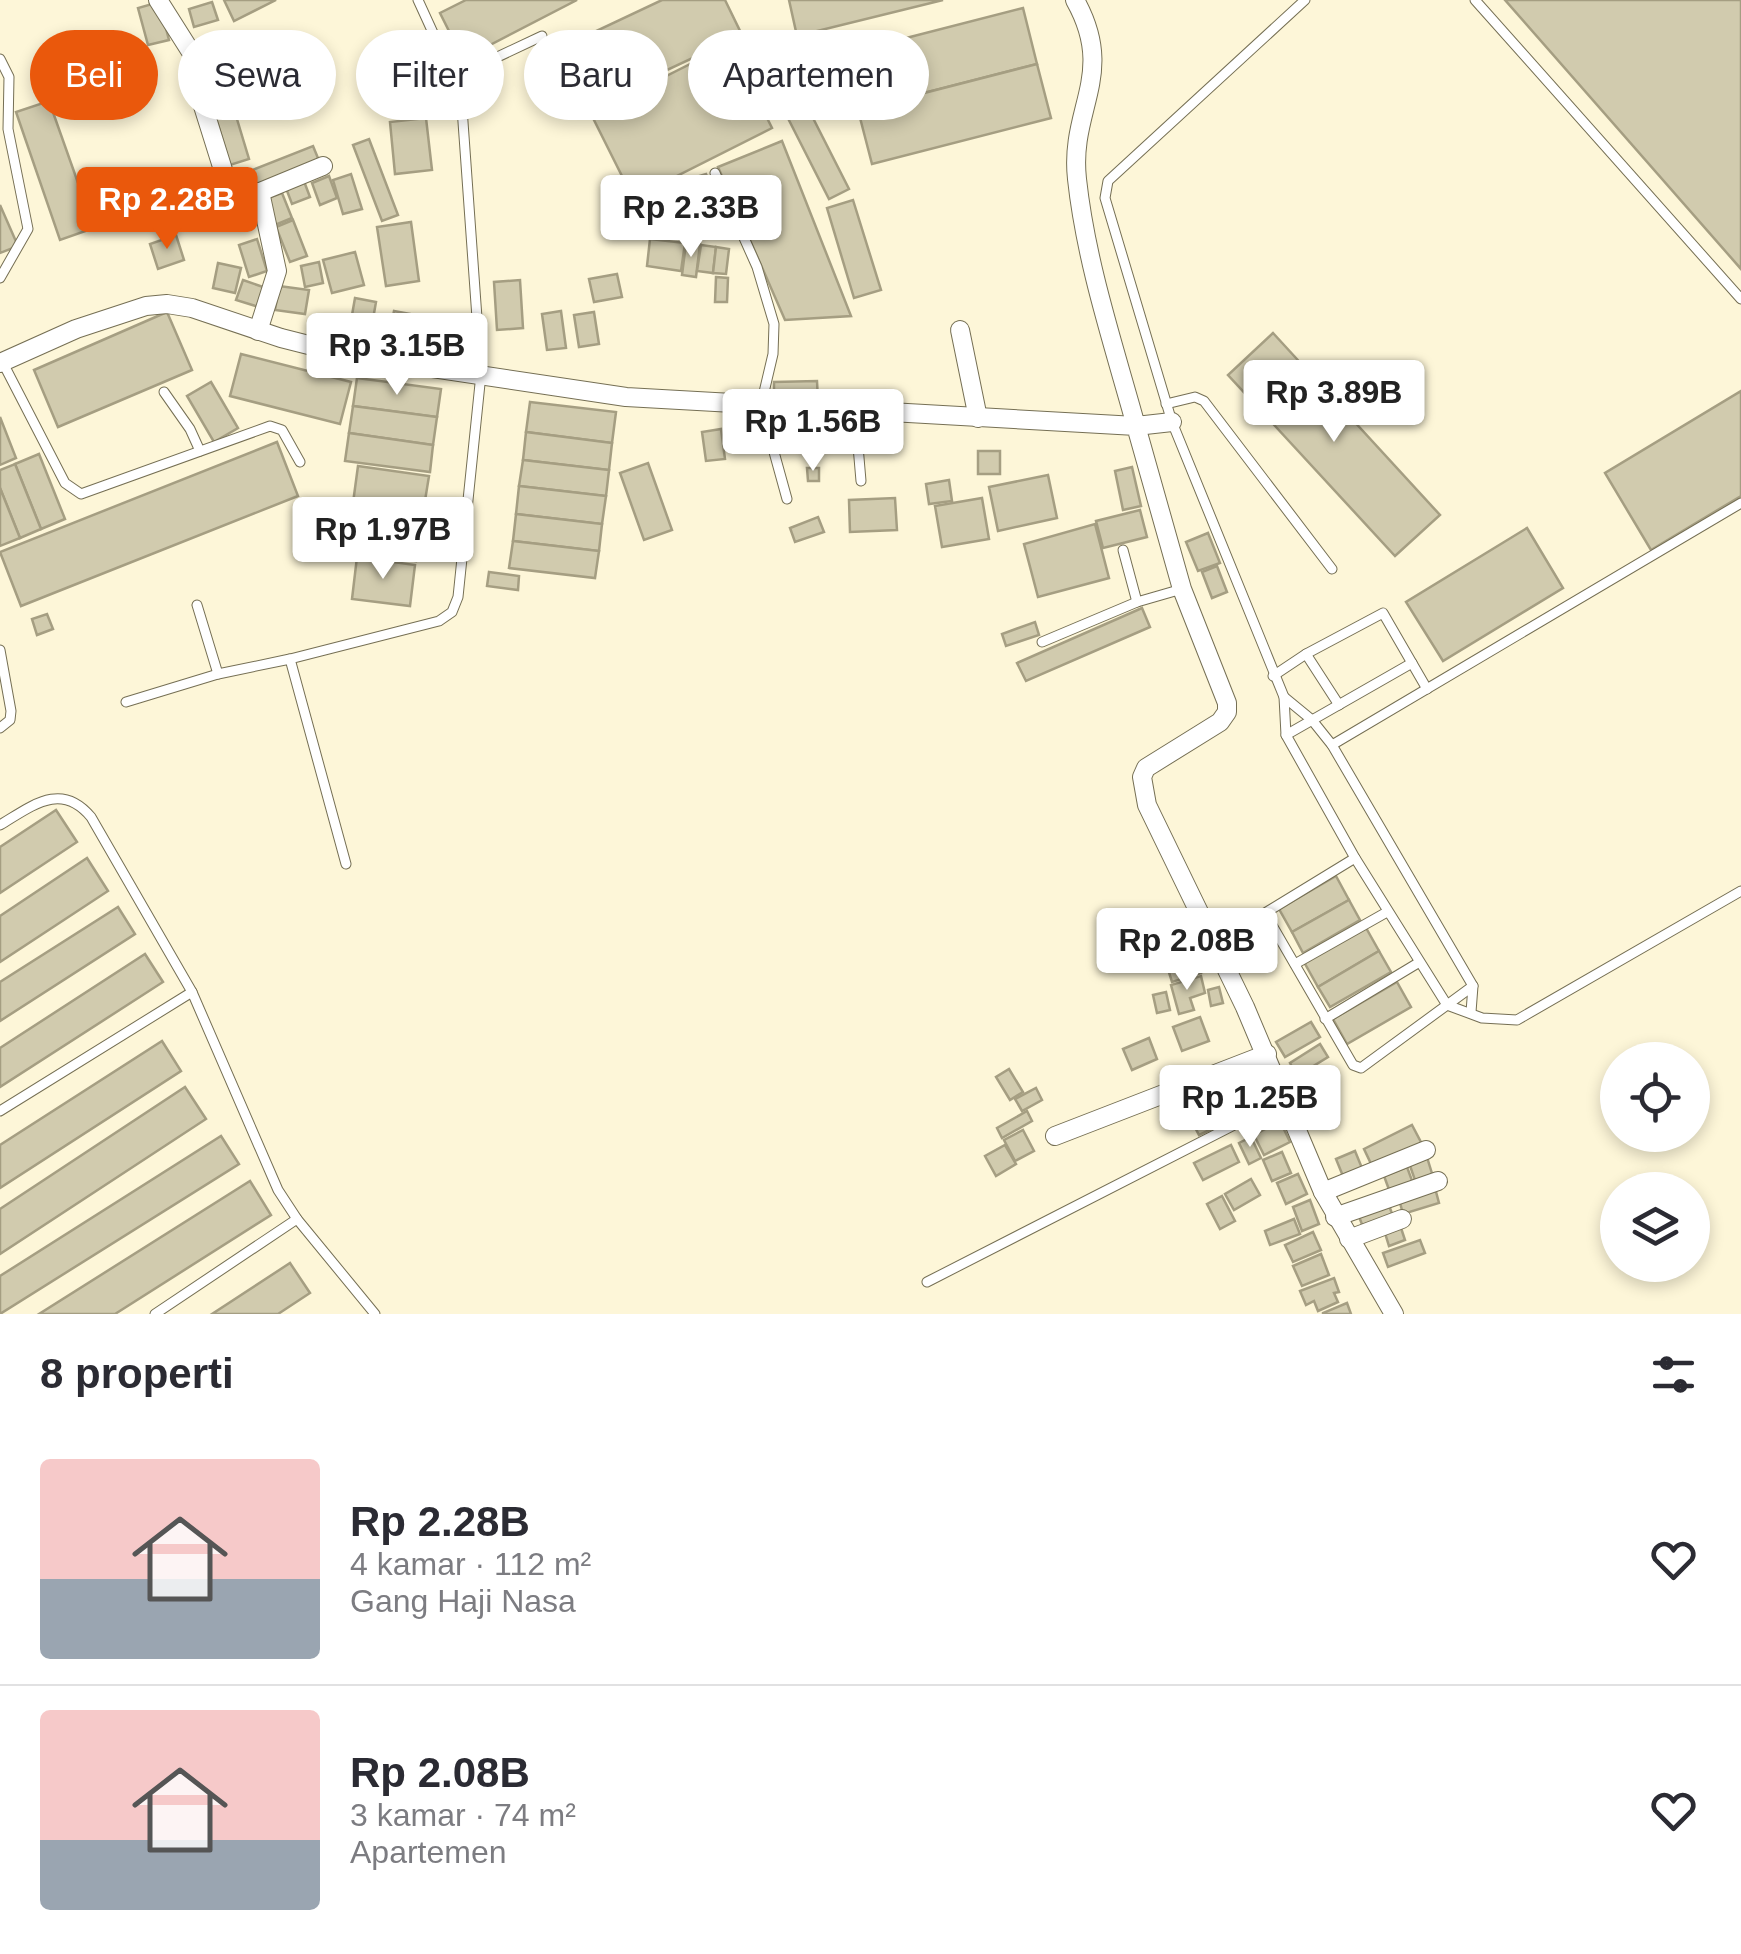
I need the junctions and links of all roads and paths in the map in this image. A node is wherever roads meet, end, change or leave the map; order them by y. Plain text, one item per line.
1 (158, 0) edge
2 (418, 0) edge
3 (1075, 0) edge
4 (1306, 0) edge
5 (1475, 0) edge
6 (432, 30) edge
7 (0, 58) edge
8 (463, 120) edge
9 (4, 130) edge
10 (323, 166) dead end
11 (716, 173) dead end
12 (260, 192) junction
13 (0, 278) edge
14 (1741, 299) edge
15 (960, 330) dead end
16 (258, 331) junction
17 (1, 361) edge
18 (482, 374) junction
19 (164, 392) dead end
20 (761, 406) junction
21 (855, 411) junction
22 (1169, 413) junction
23 (978, 418) junction
24 (1136, 426) junction
25 (200, 451) junction
26 (300, 462) dead end
27 (861, 481) dead end
28 (787, 499) dead end
29 (1741, 503) edge
30 (1123, 550) dead end
31 (1332, 570) dead end
32 (1182, 588) junction
33 (1136, 602) junction
34 (197, 605) dead end
35 (1042, 642) dead end
36 (0, 650) edge
37 (1306, 654) junction
38 (290, 659) junction
39 (1412, 662) junction
40 (218, 674) junction
41 (1273, 676) junction
42 (1427, 689) junction
43 (1284, 698) junction
44 (126, 702) dead end
45 (1340, 705) junction
46 (1312, 720) junction
47 (0, 728) edge
48 (1286, 735) junction
49 (1332, 745) junction
50 (0, 825) edge
51 (1355, 858) junction
52 (346, 864) dead end
53 (1741, 891) edge
54 (1388, 912) junction
55 (1418, 963) junction
56 (1295, 964) junction
57 (1473, 986) junction
58 (192, 992) junction
59 (1447, 1005) junction
60 (1471, 1012) junction
61 (1325, 1019) junction
62 (1267, 1054) junction
63 (1283, 1100) junction
64 (0, 1111) edge
65 (1056, 1136) dead end
66 (1426, 1150) dead end
67 (1438, 1180) dead end
68 (1323, 1192) junction
69 (1336, 1217) junction
70 (297, 1219) junction
71 (1402, 1219) dead end
72 (1349, 1239) junction
73 (928, 1282) dead end
74 (155, 1314) edge
75 (375, 1314) edge
76 (1393, 1314) edge

1 - 12 street
2 - 6 lane
3 - 24 street
4 - 22 lane
5 - 14 lane
7 - 9 lane
8 - 18 lane
9 - 13 lane
10 - 12 street
11 - 20 lane
12 - 16 street
15 - 23 street
16 - 17 street
16 - 18 street
17 - 25 lane
18 - 20 street
18 - 38 lane
19 - 25 lane
20 - 21 street
20 - 28 lane
21 - 23 street
21 - 27 lane
22 - 24 street
22 - 31 lane
22 - 41 lane
23 - 24 street
24 - 32 street
25 - 26 lane
29 - 42 lane
30 - 33 lane
32 - 33 lane
32 - 62 street
33 - 35 lane
34 - 40 lane
36 - 47 lane
37 - 39 lane
37 - 41 lane
37 - 45 lane
38 - 40 lane
38 - 52 lane
39 - 42 lane
39 - 45 lane
40 - 44 lane
41 - 43 lane
42 - 49 lane
43 - 46 lane
43 - 48 lane
45 - 46 lane
46 - 48 lane
46 - 49 lane
48 - 51 lane
49 - 57 lane
50 - 58 lane
51 - 54 lane
51 - 56 lane
53 - 60 lane
54 - 55 lane
54 - 56 lane
55 - 59 lane
55 - 61 lane
56 - 61 lane
57 - 59 lane
57 - 60 lane
58 - 64 lane
58 - 70 lane
59 - 60 lane
59 - 61 lane
62 - 63 street
62 - 65 street
63 - 68 street
63 - 73 lane
66 - 68 street
67 - 69 street
68 - 69 street
69 - 72 street
70 - 74 lane
70 - 75 lane
71 - 72 street
72 - 76 street

